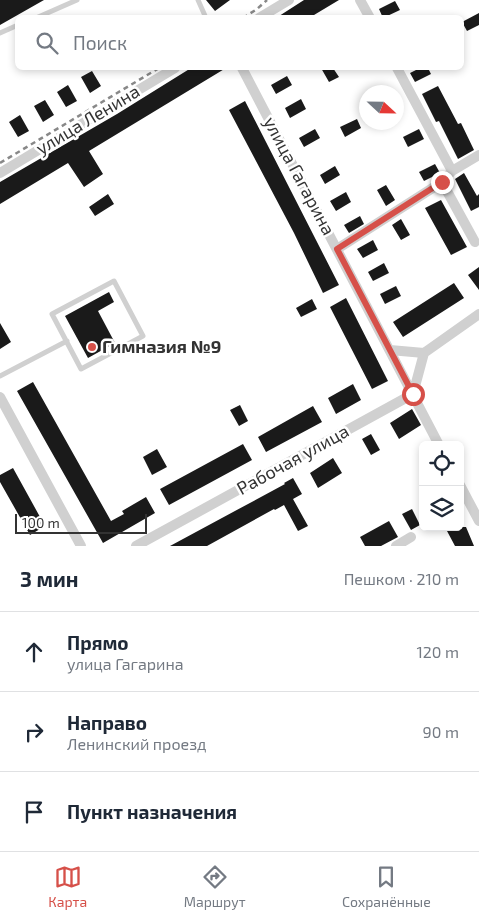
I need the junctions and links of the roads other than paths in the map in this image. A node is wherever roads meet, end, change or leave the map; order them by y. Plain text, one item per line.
1 (77, 0) edge
2 (198, 0) edge
3 (289, 0) edge
4 (360, 0) edge
5 (43, 15) edge
6 (205, 15) edge
7 (264, 15) edge
8 (368, 15) edge
9 (15, 27) edge
10 (0, 33) edge
11 (172, 70) edge
12 (243, 70) edge
13 (398, 70) edge
14 (479, 155) edge
15 (452, 171) junction
16 (0, 173) edge
17 (442, 182) junction
18 (475, 242) dead end
19 (337, 249) junction
20 (479, 314) edge
21 (66, 340) junction
22 (390, 350) junction
23 (424, 353) junction
24 (0, 376) edge
25 (413, 394) junction
26 (0, 398) edge
27 (437, 441) edge
28 (461, 486) edge
29 (479, 521) edge
30 (411, 537) dead end
31 (81, 546) edge
32 (136, 546) edge
33 (396, 546) edge

1 - 5 lane
2 - 6 lane
3 - 7 street
4 - 8 street
9 - 10 lane
11 - 16 street, улица Ленина
12 - 19 street, улица Гагарина
13 - 15 street
14 - 15 street
15 - 17 street
17 - 18 street
17 - 19 street
19 - 22 street, улица Гагарина
20 - 23 street
21 - 21 lane
21 - 24 lane
22 - 23 street
22 - 25 street, улица Гагарина
23 - 25 street
25 - 27 street, улица Гагарина
25 - 32 street, Рабочая улица
26 - 31 street
28 - 29 street
30 - 33 street

